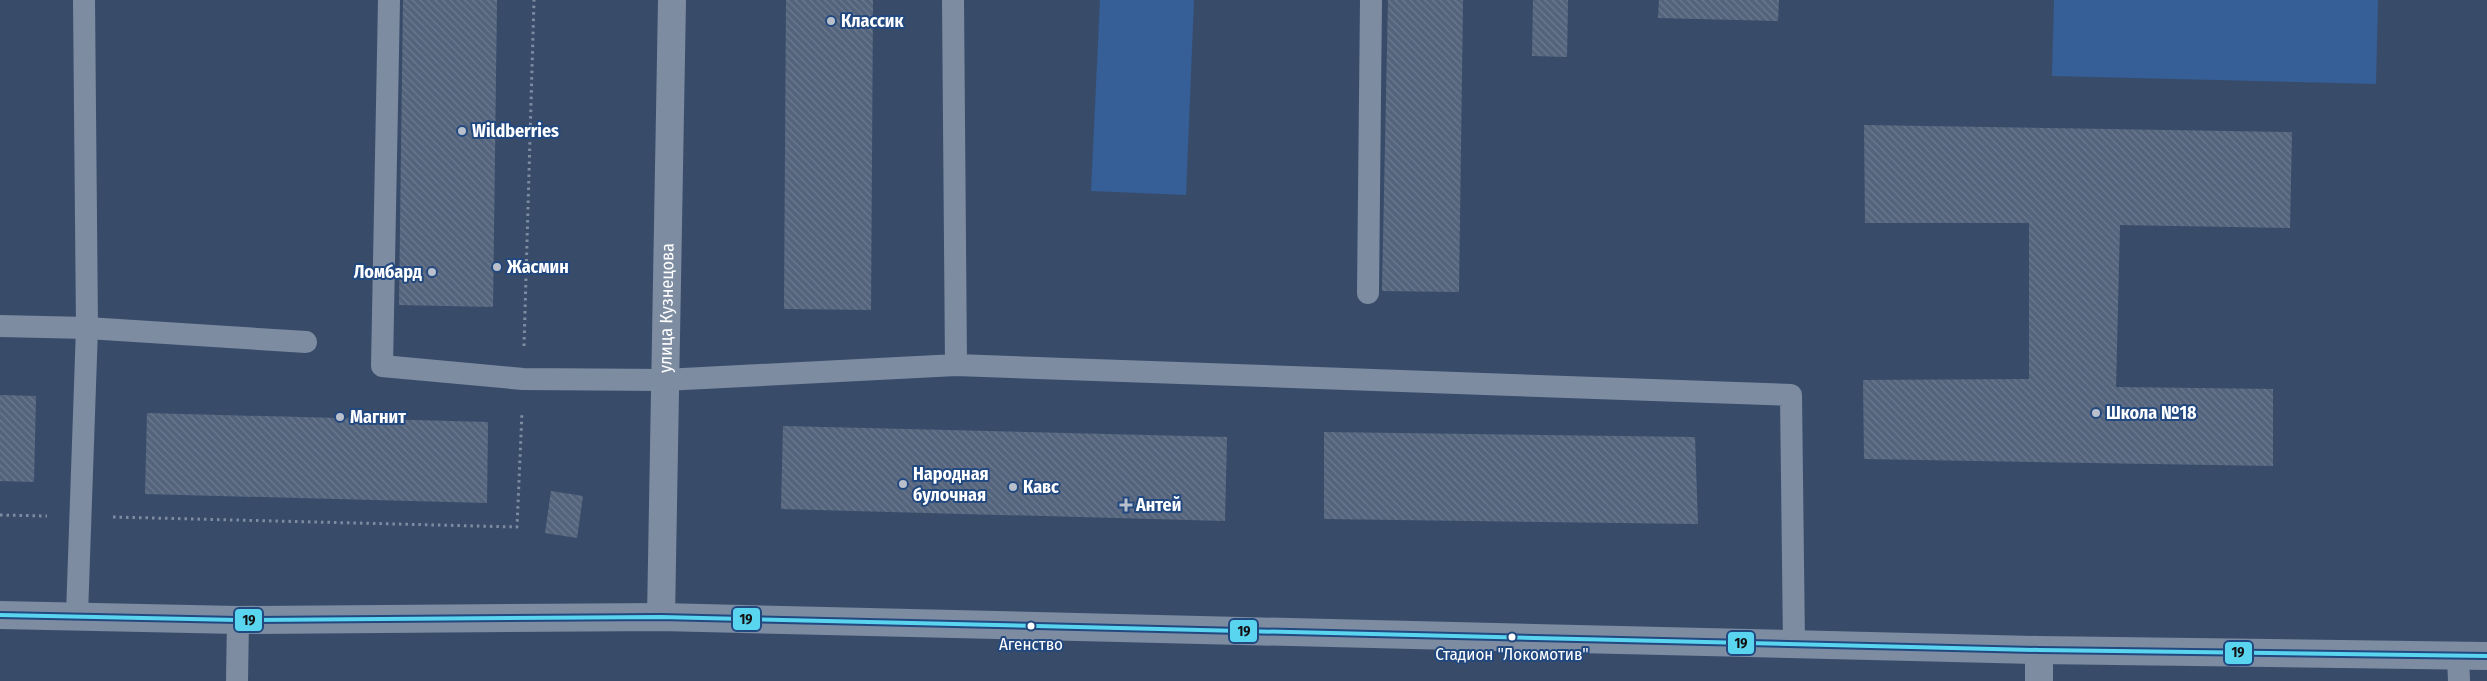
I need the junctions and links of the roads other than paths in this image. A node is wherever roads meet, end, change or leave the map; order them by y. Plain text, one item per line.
1 (84, 0) edge
2 (389, 0) edge
3 (672, 0) edge
4 (953, 0) edge
5 (1372, 0) edge
6 (1368, 293) dead end
7 (0, 326) edge
8 (87, 328) junction
9 (306, 342) dead end
10 (956, 365) junction
11 (664, 380) junction
12 (0, 615) edge
13 (77, 616) junction
14 (661, 617) junction
15 (238, 620) junction
16 (1794, 645) junction
17 (2039, 650) junction
18 (2487, 656) edge
19 (2458, 669) edge
20 (237, 681) edge
21 (2039, 681) edge

1 - 8 lane
2 - 11 lane
3 - 11 street, улица Кузнецова
4 - 10 lane
5 - 6 lane
7 - 8 lane
8 - 9 lane
8 - 13 lane
10 - 11 lane
10 - 16 lane
11 - 14 street, улица Кузнецова
12 - 13 street
13 - 15 street
14 - 15 street
14 - 16 street
15 - 20 lane
16 - 17 street
17 - 19 street
17 - 21 street
18 - 19 street

